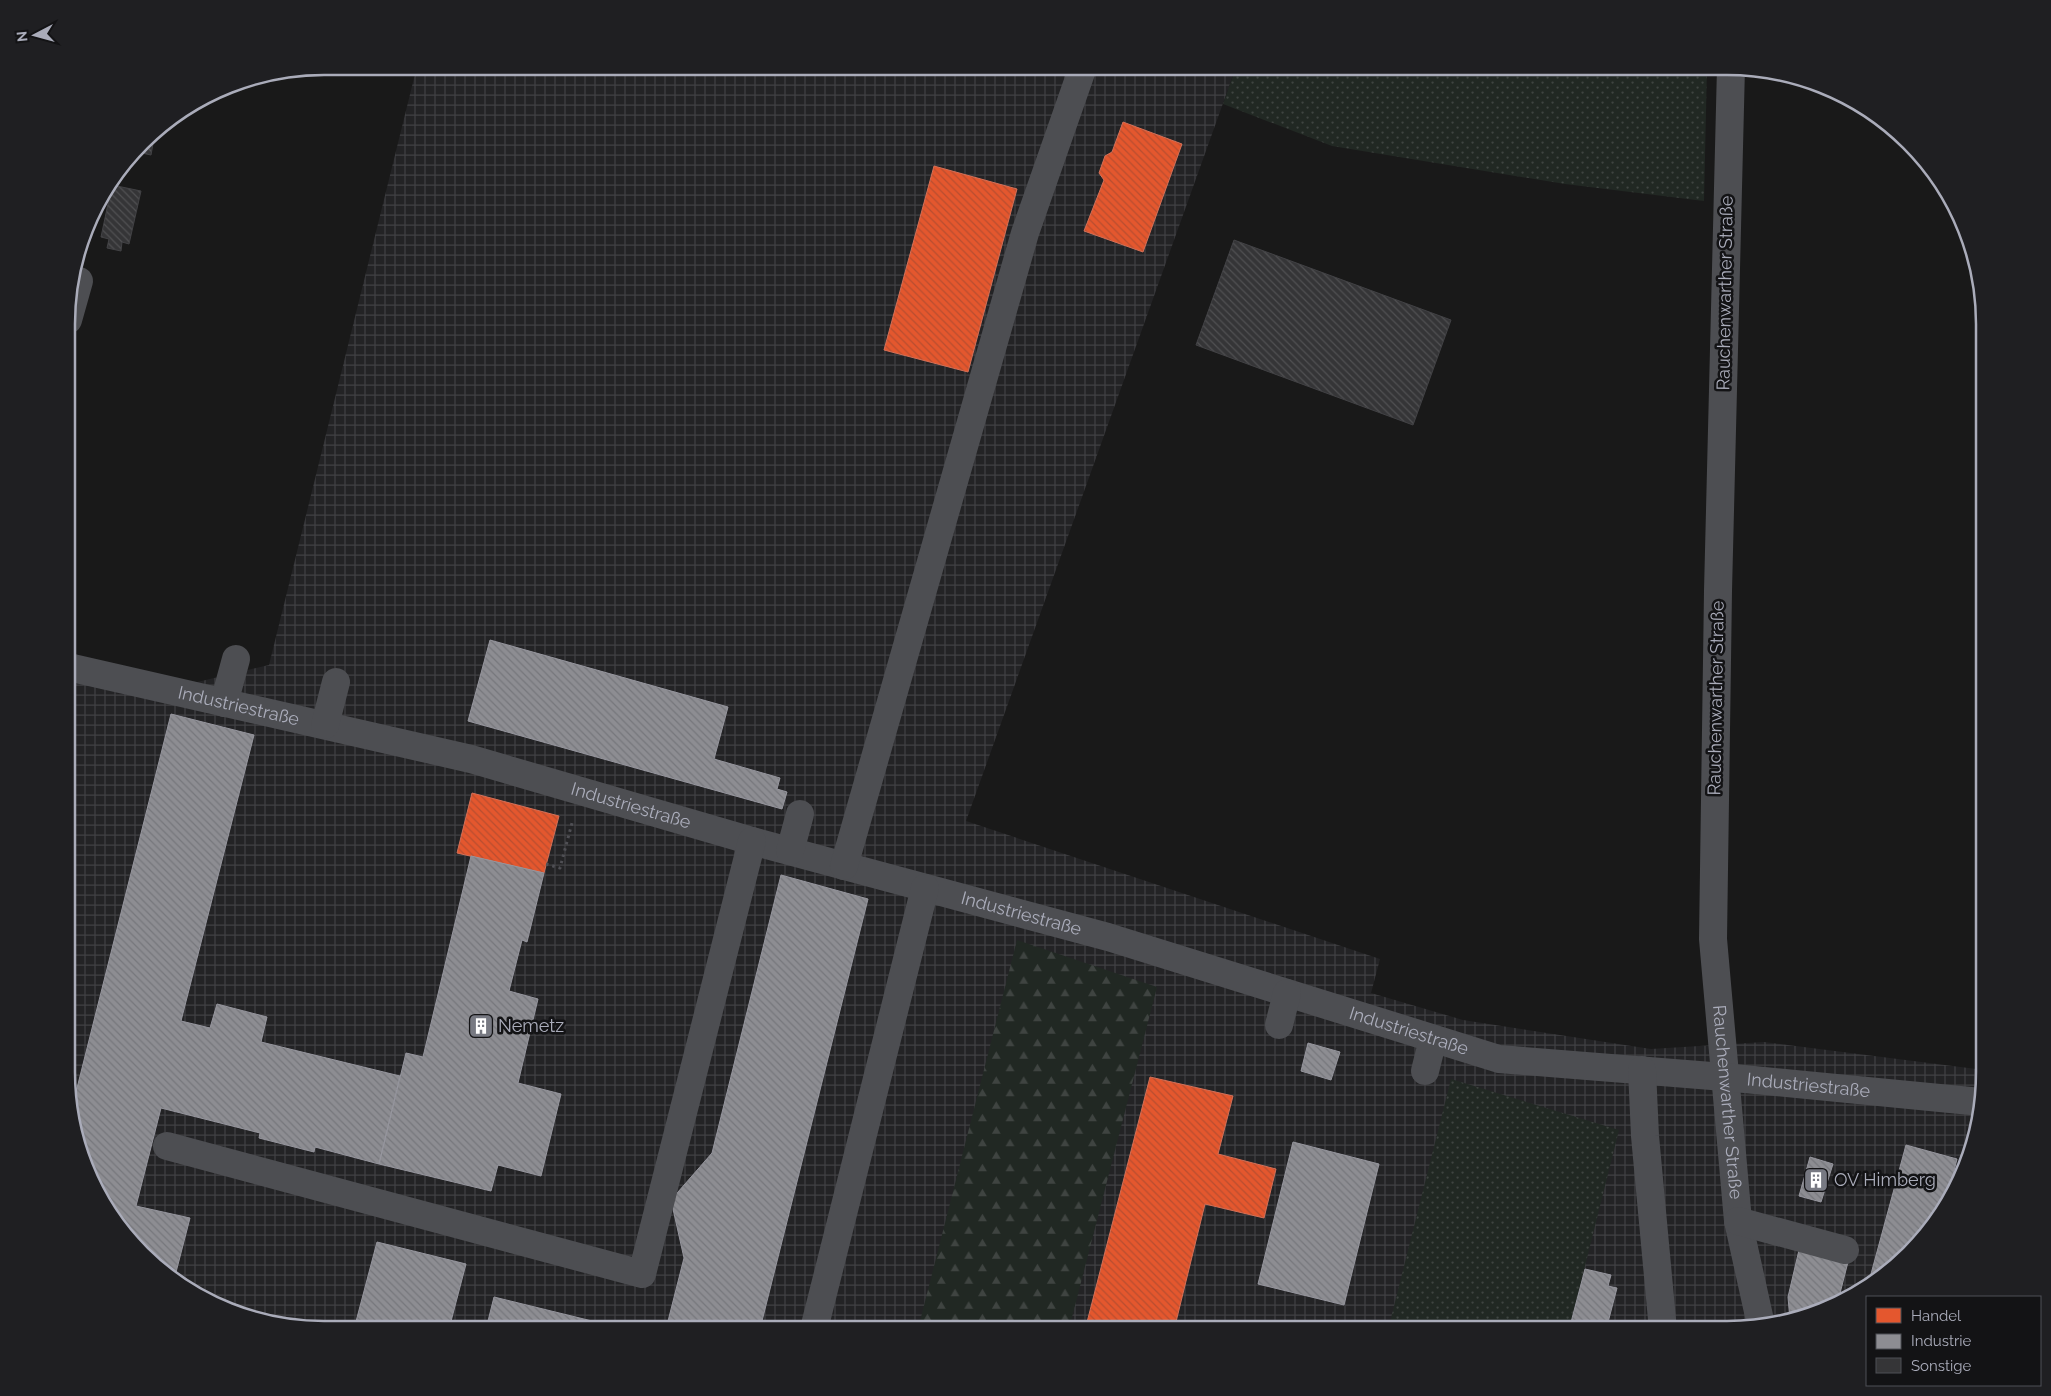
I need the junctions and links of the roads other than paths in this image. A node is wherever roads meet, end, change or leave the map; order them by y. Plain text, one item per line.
1 (1080, 75) edge
2 (1731, 75) edge
3 (236, 659) dead end
4 (75, 669) edge
5 (336, 682) dead end
6 (224, 703) junction
7 (325, 726) junction
8 (800, 814) dead end
9 (752, 841) junction
10 (790, 851) junction
11 (844, 866) junction
12 (925, 888) junction
13 (1287, 993) junction
14 (1279, 1025) dead end
15 (1433, 1038) junction
16 (1642, 1070) junction
17 (1425, 1071) dead end
18 (1724, 1077) junction
19 (1974, 1101) edge
20 (168, 1146) dead end
21 (1738, 1221) junction
22 (1845, 1250) dead end
23 (1760, 1319) edge
24 (816, 1321) edge
25 (1662, 1321) edge

1 - 11 street
2 - 18 street, Rauchenwarther Straße
3 - 6 street
4 - 6 street, Industriestraße
5 - 7 street
6 - 7 street, Industriestraße
7 - 9 street, Industriestraße
8 - 10 street
9 - 10 street, Industriestraße
9 - 20 street
10 - 11 street, Industriestraße
11 - 12 street, Industriestraße
12 - 13 street, Industriestraße
12 - 24 street
13 - 14 street
13 - 15 street, Industriestraße
15 - 16 street, Industriestraße
15 - 17 street
16 - 18 street, Industriestraße
16 - 25 street
18 - 19 street, Industriestraße
18 - 21 street, Rauchenwarther Straße
21 - 22 street
21 - 23 street, Rauchenwarther Straße

